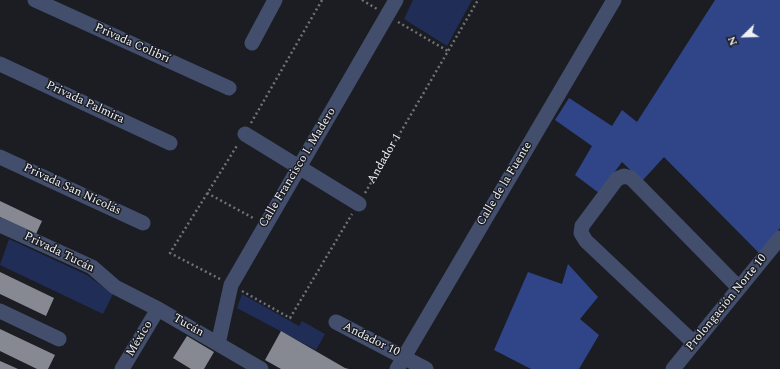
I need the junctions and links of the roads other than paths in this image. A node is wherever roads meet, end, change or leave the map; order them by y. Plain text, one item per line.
1 (35, 0) edge
2 (276, 0) edge
3 (396, 0) edge
4 (614, 0) edge
5 (252, 43) dead end
6 (0, 64) edge
7 (229, 88) dead end
8 (245, 134) dead end
9 (170, 143) dead end
10 (0, 157) edge
11 (300, 167) junction
12 (358, 204) road end
13 (143, 223) dead end
14 (0, 225) edge
15 (780, 238) edge
16 (739, 288) junction
17 (158, 309) junction
18 (0, 311) edge
19 (336, 322) dead end
20 (58, 339) dead end
21 (694, 343) junction
22 (218, 344) junction
23 (400, 362) edge
24 (122, 369) edge
25 (261, 369) edge
26 (426, 369) edge
27 (674, 369) edge

1 - 7 street, Privada Colibrí
2 - 5 street
3 - 11 street, Calle Francisco I. Madero
4 - 23 street, Calle de la Fuente
6 - 9 street, Privada Palmira
8 - 11 street
10 - 13 street, Privada San Nicolás
11 - 12 street
11 - 22 street, Calle Francisco I. Madero
14 - 17 street, Privada Tucán
15 - 16 street, Prolongación Norte 10
16 - 21 street, Prolongación Norte 10
16 - 21 street
17 - 22 street, Tucán
17 - 24 street, México
18 - 20 street
19 - 23 street, Andador 10
21 - 27 street, Prolongación Norte 10
22 - 25 street, Tucán
23 - 26 street, Andador 10

